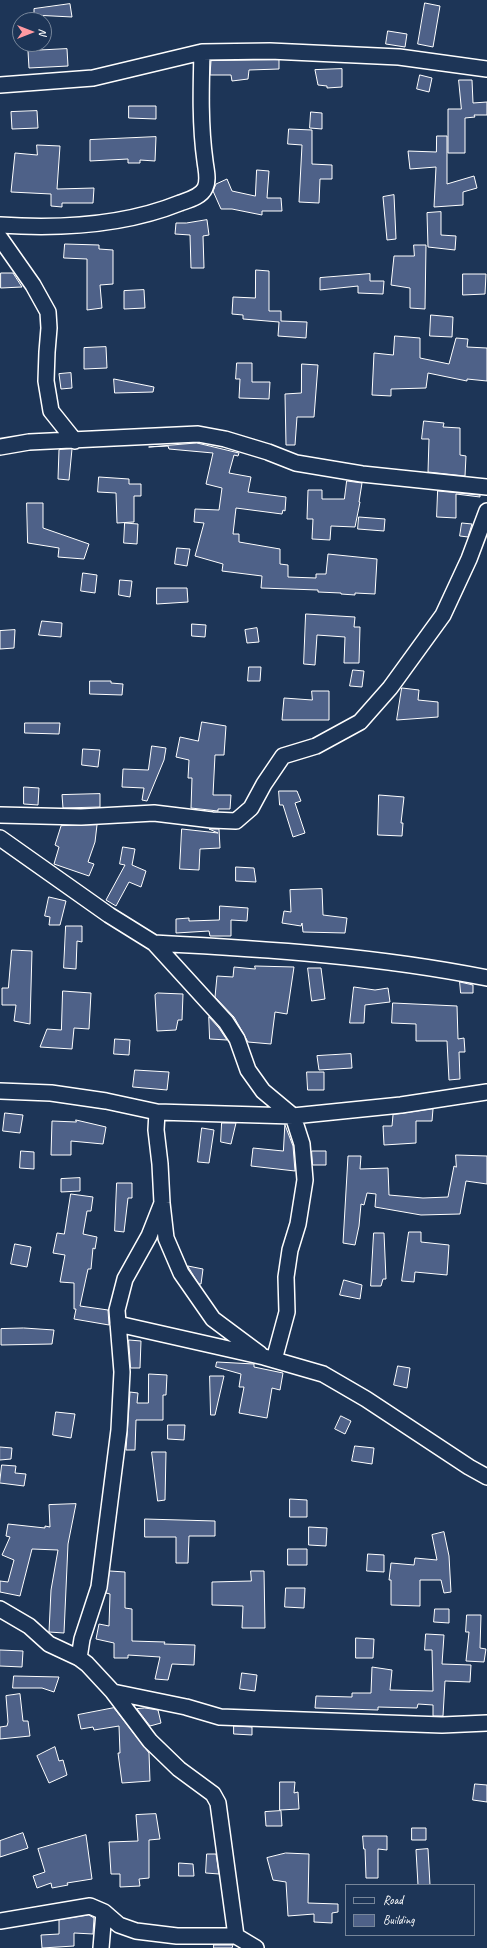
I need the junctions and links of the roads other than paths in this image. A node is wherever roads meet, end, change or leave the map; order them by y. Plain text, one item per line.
1 (202, 52) junction
2 (487, 69) edge
3 (0, 85) edge
4 (0, 225) edge
5 (0, 238) edge
6 (75, 440) junction
7 (0, 447) edge
8 (487, 487) edge
9 (487, 512) edge
10 (0, 815) edge
11 (0, 838) edge
12 (154, 943) junction
13 (487, 978) edge
14 (0, 1091) edge
15 (487, 1092) edge
16 (157, 1112) junction
17 (293, 1116) junction
18 (162, 1203) junction
19 (118, 1324) junction
20 (269, 1359) junction
21 (487, 1477) edge
22 (0, 1609) edge
23 (79, 1658) junction
24 (113, 1692) junction
25 (487, 1723) edge
26 (104, 1912) junction
27 (0, 1920) edge
28 (236, 1936) junction
29 (101, 1948) edge
30 (256, 1948) edge

1 - 2 street
1 - 3 street
1 - 4 street
5 - 6 street
6 - 7 street
6 - 8 street
9 - 10 street
11 - 12 street
12 - 13 street
12 - 17 street
14 - 16 street
15 - 17 street
16 - 17 street
16 - 18 street
17 - 20 street
18 - 19 street
18 - 20 street
19 - 20 street
19 - 23 street
20 - 21 street
22 - 23 street
23 - 24 street
24 - 25 street
24 - 28 street
26 - 27 street
26 - 28 street
26 - 29 street
28 - 30 street

